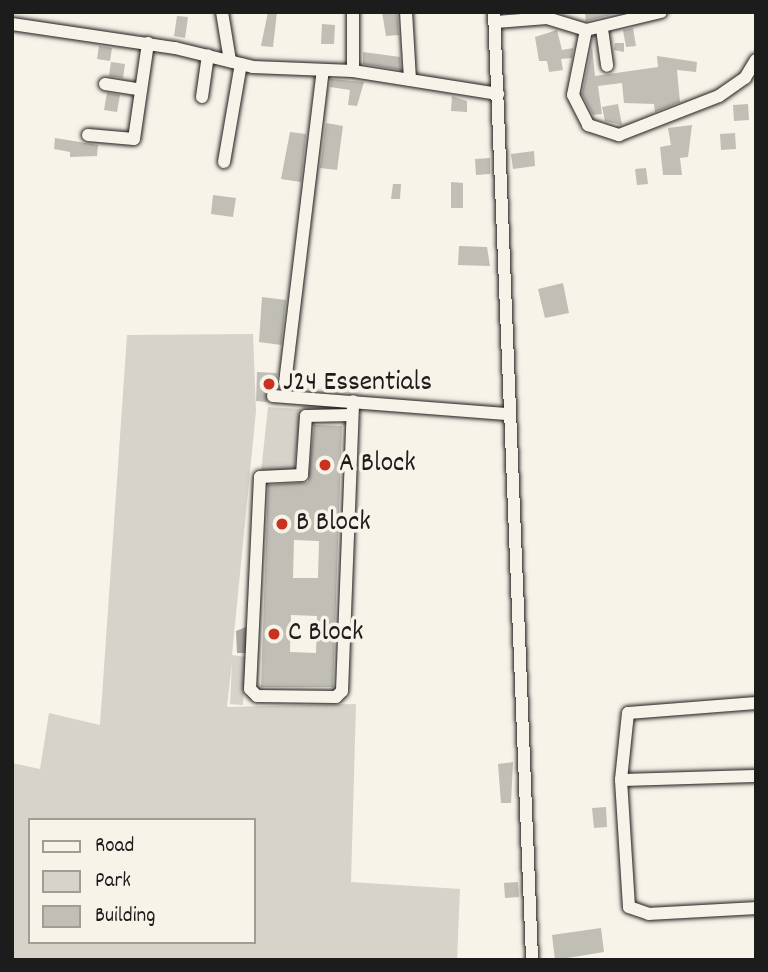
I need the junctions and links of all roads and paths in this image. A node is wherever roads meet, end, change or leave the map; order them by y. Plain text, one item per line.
1 (222, 12) edge
2 (353, 12) edge
3 (407, 12) edge
4 (661, 12) edge
5 (547, 15) edge
6 (495, 17) edge
7 (12, 24) edge
8 (602, 29) junction
9 (586, 30) junction
10 (148, 43) junction
11 (208, 55) junction
12 (756, 60) edge
13 (236, 62) junction
14 (607, 66) dead end
15 (323, 71) junction
16 (353, 71) junction
17 (410, 79) junction
18 (106, 84) dead end
19 (141, 90) junction
20 (498, 94) junction
21 (202, 97) dead end
22 (88, 135) dead end
23 (224, 162) dead end
24 (285, 383) dead end
25 (273, 396) dead end
26 (338, 400) junction
27 (353, 401) junction
28 (509, 414) junction
29 (337, 415) junction
30 (352, 415) junction
31 (756, 703) edge
32 (756, 776) edge
33 (621, 780) junction
34 (756, 908) edge
35 (532, 960) edge

1 - 13 street
2 - 16 street
3 - 17 street
4 - 8 street
5 - 6 street
5 - 9 street
6 - 20 street
7 - 10 street
8 - 9 street
8 - 14 street
9 - 12 street
10 - 11 street
10 - 19 street
11 - 13 street
11 - 21 street
13 - 15 street
13 - 23 street
15 - 16 street
15 - 24 street
16 - 17 street
17 - 20 street
18 - 19 street
19 - 22 street
20 - 28 street
25 - 26 street
26 - 27 street
26 - 29 street
27 - 28 street
27 - 30 street
28 - 35 street
29 - 30 street
29 - 30 street
31 - 33 street
32 - 33 street
33 - 34 street

